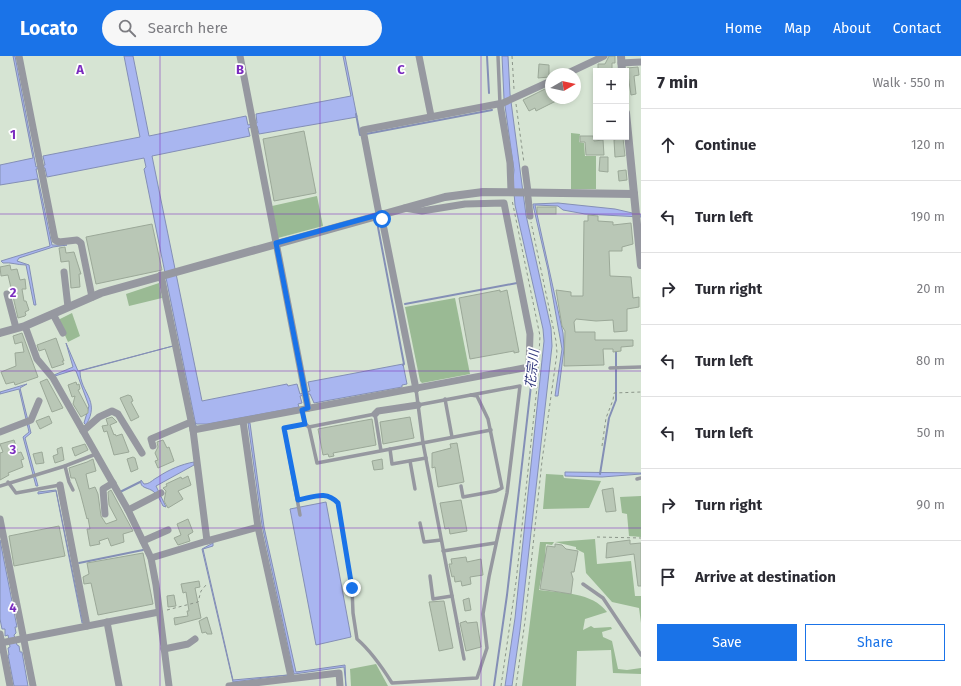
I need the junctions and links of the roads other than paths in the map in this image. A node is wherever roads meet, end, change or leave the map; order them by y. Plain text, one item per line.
1 (19, 56) edge
2 (240, 56) edge
3 (419, 56) edge
4 (498, 56) edge
5 (604, 56) edge
6 (641, 62) edge
7 (621, 63) edge
8 (579, 68) edge
9 (545, 84) edge
10 (501, 103) junction
11 (431, 116) junction
12 (629, 133) edge
13 (525, 169) road end
14 (512, 194) junction
15 (527, 194) junction
16 (638, 194) edge
17 (403, 207) junction
18 (380, 214) junction
19 (530, 216) road end
20 (276, 243) junction
21 (641, 265) edge
22 (64, 272) dead end
23 (163, 275) junction
24 (7, 294) dead end
25 (92, 297) junction
26 (68, 307) junction
27 (53, 314) junction
28 (26, 326) junction
29 (16, 328) junction
30 (0, 333) edge
31 (63, 333) dead end
32 (641, 367) edge
33 (610, 368) dead end
34 (416, 388) junction
35 (471, 394) junction
36 (445, 399) junction
37 (39, 401) dead end
38 (418, 405) junction
39 (305, 409) junction
40 (375, 414) junction
41 (243, 421) junction
42 (191, 422) junction
43 (305, 424) junction
44 (310, 427) junction
45 (193, 430) junction
46 (491, 430) junction
47 (83, 431) junction
48 (0, 432) edge
49 (452, 437) junction
50 (423, 443) junction
51 (153, 446) dead end
52 (390, 449) junction
53 (381, 451) junction
54 (142, 453) dead end
55 (96, 454) junction
56 (426, 458) junction
57 (410, 461) junction
58 (65, 466) junction
59 (8, 482) junction
60 (113, 484) junction
61 (60, 485) joint
62 (0, 486) edge
63 (461, 486) dead end
64 (415, 489) dead end
65 (72, 490) dead end
66 (161, 493) dead end
67 (298, 500) junction
68 (128, 510) junction
69 (105, 514) dead end
70 (300, 515) dead end
71 (0, 519) edge
72 (420, 523) dead end
73 (258, 527) junction
74 (168, 530) dead end
75 (441, 540) junction
76 (143, 541) junction
77 (207, 541) junction
78 (496, 543) junction
79 (443, 551) junction
80 (151, 558) junction
81 (430, 576) dead end
82 (583, 584) dead end
83 (452, 596) junction
84 (159, 612) junction
85 (107, 622) junction
86 (87, 626) junction
87 (0, 634) edge
88 (195, 638) dead end
89 (21, 639) junction
90 (2, 643) edge
91 (164, 649) junction
92 (641, 655) edge
93 (464, 659) dead end
94 (291, 677) junction
95 (10, 686) edge
96 (33, 686) edge
97 (119, 686) edge
98 (169, 686) edge
99 (229, 686) edge
100 (340, 686) edge

1 - 25 street
2 - 20 street
3 - 11 street
4 - 10 lane
5 - 8 street
6 - 7 street
9 - 10 street
10 - 11 street
10 - 14 street
11 - 18 street
12 - 16 street
13 - 15 street
14 - 15 street
14 - 17 street
15 - 16 street
15 - 19 street
16 - 21 street
17 - 18 street
17 - 34 street
18 - 20 street
18 - 34 street
20 - 23 street
20 - 39 street
22 - 26 street
23 - 25 street
23 - 42 street
24 - 29 street
25 - 26 street
26 - 27 street
27 - 28 street
27 - 31 street
28 - 29 street
28 - 47 street
29 - 30 street
32 - 33 lane
34 - 38 lane
34 - 39 street
35 - 36 lane
35 - 46 lane
35 - 78 lane
36 - 38 lane
36 - 49 lane
37 - 48 street
38 - 40 street
38 - 50 lane
39 - 41 street
39 - 43 lane
40 - 44 lane
40 - 53 lane
41 - 45 street
41 - 73 street
42 - 45 street
42 - 51 street
43 - 44 lane
43 - 67 lane
44 - 53 lane
45 - 77 street
46 - 49 lane
46 - 63 lane
47 - 54 street
47 - 55 street
49 - 50 lane
50 - 52 lane
50 - 56 lane
52 - 53 lane
52 - 57 lane
55 - 58 lane
55 - 60 street
56 - 57 lane
56 - 75 lane
57 - 64 lane
58 - 59 lane
58 - 65 lane
59 - 61 lane
59 - 62 lane
60 - 68 street
60 - 69 street
61 - 86 street
66 - 68 street
67 - 70 lane
67 - 78 lane
68 - 76 street
71 - 89 street
72 - 75 lane
73 - 77 street
73 - 94 street
74 - 76 street
75 - 79 lane
76 - 80 street
77 - 80 street
78 - 79 lane
79 - 83 lane
80 - 84 street
81 - 83 lane
82 - 92 lane
83 - 93 lane
84 - 85 street
84 - 91 street
85 - 86 street
85 - 97 street
86 - 89 street
87 - 90 street
88 - 91 street
89 - 90 street
89 - 96 street
90 - 95 street
91 - 98 street
94 - 99 street
94 - 100 street

